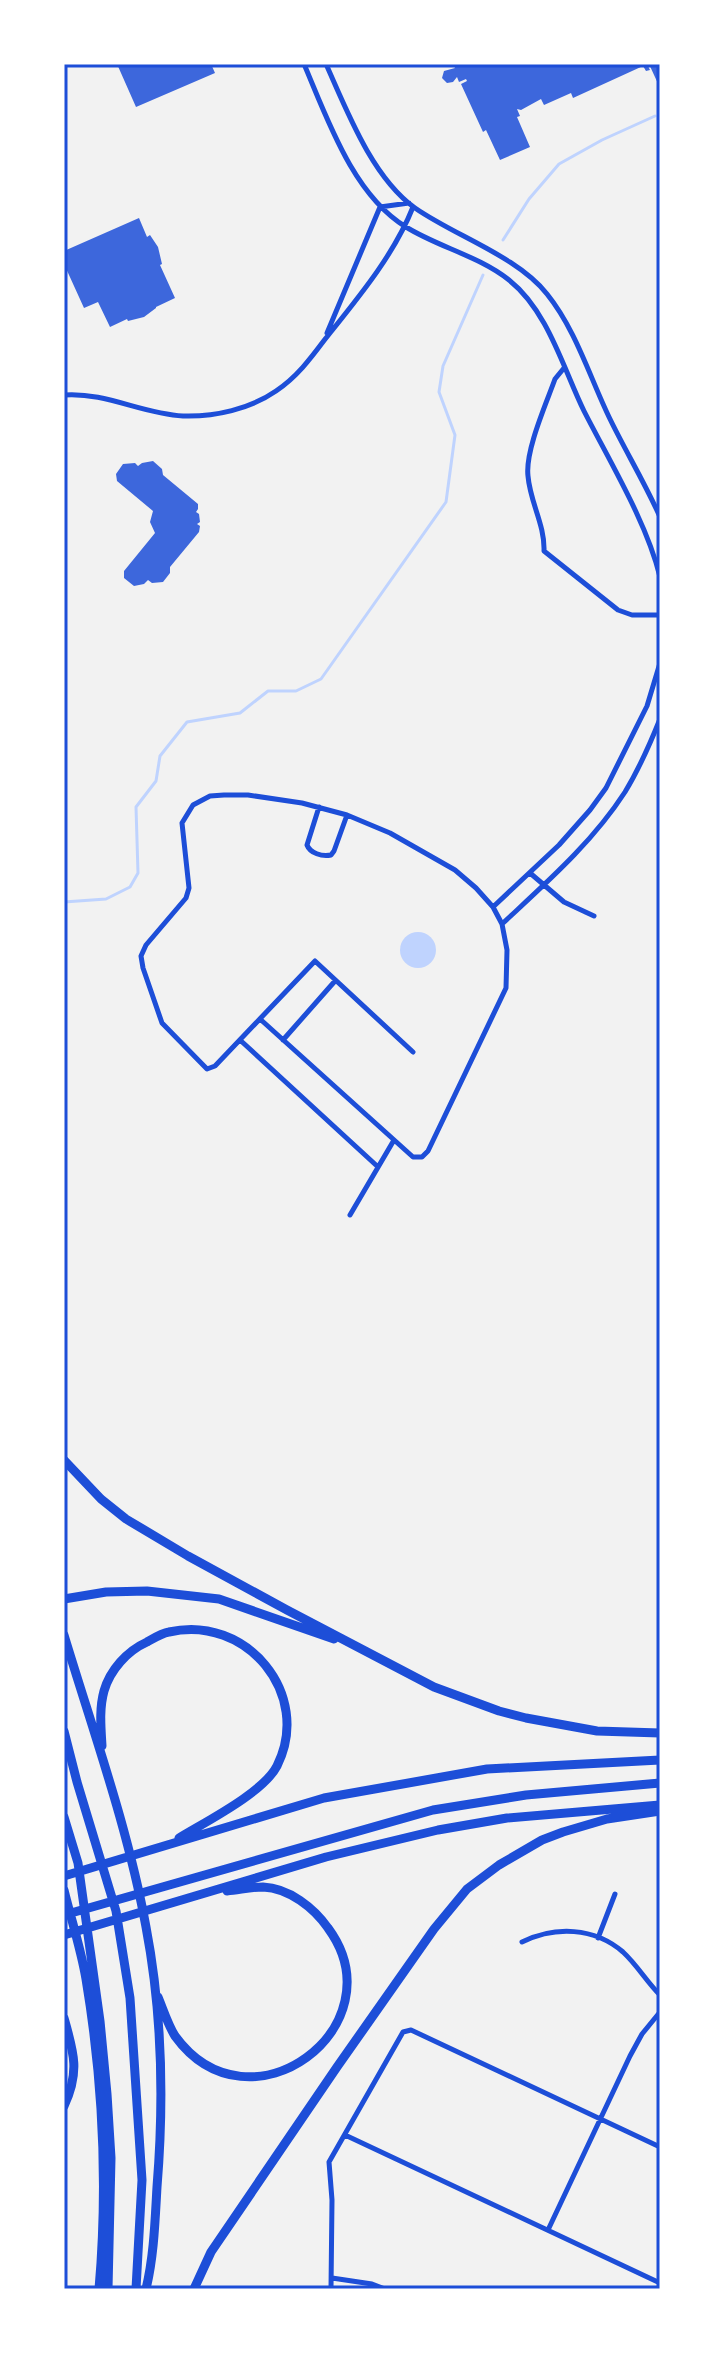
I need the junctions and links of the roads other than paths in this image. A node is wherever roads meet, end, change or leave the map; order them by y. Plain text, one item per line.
1 (304, 64) edge
2 (326, 64) edge
3 (411, 205) junction
4 (380, 207) junction
5 (405, 227) junction
6 (324, 341) junction
7 (564, 368) junction
8 (64, 395) edge
9 (660, 517) edge
10 (660, 577) edge
11 (660, 615) edge
12 (660, 663) edge
13 (660, 719) edge
14 (319, 807) junction
15 (347, 815) junction
16 (530, 873) junction
17 (543, 885) junction
18 (493, 907) junction
19 (594, 916) dead end
20 (502, 924) junction
21 (335, 980) junction
22 (260, 1019) junction
23 (240, 1040) junction
24 (283, 1040) junction
25 (413, 1052) dead end
26 (394, 1140) junction
27 (377, 1166) junction
28 (350, 1215) dead end
29 (64, 1460) edge
30 (64, 1599) edge
31 (64, 1635) edge
32 (371, 1653) junction
33 (64, 1731) edge
34 (660, 1733) edge
35 (660, 1760) edge
36 (102, 1762) junction
37 (660, 1783) edge
38 (660, 1805) edge
39 (660, 1811) edge
40 (64, 1817) edge
41 (165, 1846) junction
42 (64, 1876) edge
43 (64, 1890) edge
44 (215, 1892) junction
45 (615, 1894) dead end
46 (64, 1915) edge
47 (64, 1935) edge
48 (598, 1938) junction
49 (522, 1942) dead end
50 (155, 1989) junction
51 (660, 1995) edge
52 (660, 2012) edge
53 (64, 2018) edge
54 (64, 2106) edge
55 (600, 2119) junction
56 (345, 2135) junction
57 (660, 2147) edge
58 (548, 2230) junction
59 (332, 2278) junction
60 (660, 2283) edge
61 (99, 2289) edge
62 (108, 2289) edge
63 (136, 2289) edge
64 (146, 2289) edge
65 (194, 2289) edge
66 (331, 2289) edge
67 (385, 2289) edge

1 - 4 street
2 - 3 street
3 - 4 street
3 - 5 street
3 - 9 street
4 - 5 street
4 - 6 street
5 - 6 street
5 - 7 street
6 - 8 street
7 - 10 street
7 - 11 street
12 - 16 street
13 - 17 street
14 - 15 street
14 - 15 street
14 - 23 street
15 - 18 street
16 - 17 street
16 - 18 street
17 - 19 street
17 - 20 street
18 - 20 street
20 - 26 street
21 - 22 street
21 - 24 street
21 - 25 street
22 - 23 street
22 - 24 street
23 - 27 street
24 - 26 street
26 - 27 street
27 - 28 street
29 - 32 highway
30 - 32 highway
31 - 36 highway
32 - 34 highway
33 - 63 highway
35 - 41 highway
36 - 41 highway
36 - 50 highway
37 - 46 highway
38 - 44 highway
39 - 65 highway
40 - 62 highway
41 - 42 highway
43 - 61 highway
44 - 47 highway
44 - 50 highway
45 - 48 street
48 - 49 street
48 - 51 street
50 - 64 highway
52 - 55 street
53 - 54 highway
55 - 56 street
55 - 57 street
55 - 58 street
56 - 58 street
56 - 59 street
58 - 60 street
59 - 66 street
59 - 67 street

